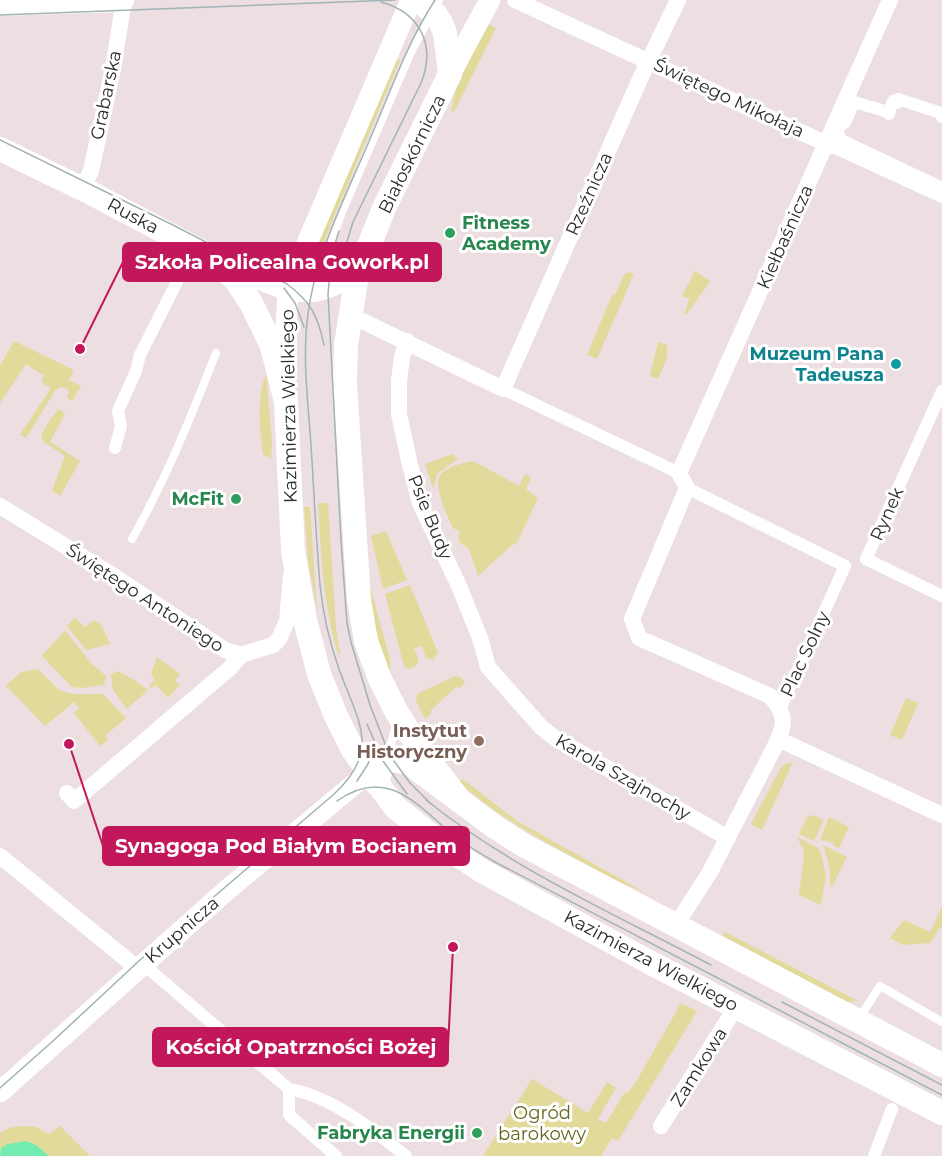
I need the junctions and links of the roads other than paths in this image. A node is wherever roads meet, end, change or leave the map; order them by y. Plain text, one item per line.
1 (123, 0) edge
2 (411, 0) edge
3 (490, 0) edge
4 (515, 0) edge
5 (678, 0) edge
6 (890, 0) edge
7 (0, 4) edge
8 (430, 4) edge
9 (649, 61) junction
10 (450, 74) junction
11 (942, 117) edge
12 (829, 145) junction
13 (0, 149) edge
14 (942, 188) edge
15 (82, 189) junction
16 (942, 197) edge
17 (202, 252) junction
18 (357, 275) junction
19 (288, 288) junction
20 (315, 291) junction
21 (350, 315) junction
22 (407, 341) junction
23 (216, 353) dead end
24 (503, 389) junction
25 (942, 392) edge
26 (286, 402) junction
27 (939, 407) edge
28 (115, 448) dead end
29 (679, 473) junction
30 (687, 488) junction
31 (0, 506) edge
32 (132, 538) dead end
33 (293, 551) junction
34 (866, 559) junction
35 (845, 566) junction
36 (942, 596) edge
37 (483, 651) joint
38 (241, 655) junction
39 (781, 707) junction
40 (396, 711) junction
41 (778, 740) junction
42 (378, 772) junction
43 (67, 793) dead end
44 (457, 797) junction
45 (942, 815) edge
46 (728, 838) junction
47 (0, 856) edge
48 (675, 925) junction
49 (140, 966) junction
50 (736, 1007) junction
51 (858, 1021) junction
52 (942, 1022) edge
53 (942, 1065) edge
54 (289, 1089) junction
55 (0, 1092) edge
56 (892, 1109) dead end
57 (942, 1113) edge
58 (661, 1126) dead end
59 (336, 1156) edge
60 (406, 1156) edge
61 (874, 1156) edge

1 - 7 main road
1 - 15 street, Grabarska
2 - 19 street, Kazimierza Wielkiego
3 - 10 street, Białoskórnicza
4 - 9 street, Świętego Mikołaja
5 - 9 street, Rzeźnicza
6 - 12 street, Kiełbaśnicza
8 - 10 main road
8 - 20 lane
9 - 12 street, Świętego Mikołaja
9 - 24 street, Rzeźnicza
10 - 18 main road, Białoskórnicza
11 - 14 street
12 - 16 street, Świętego Mikołaja
12 - 29 street, Kiełbaśnicza
13 - 15 main road, Ruska
15 - 17 main road, Ruska
17 - 19 street
17 - 26 main road, Ruska
17 - 28 street
18 - 20 street
18 - 21 main road, Białoskórnicza
19 - 20 street
19 - 26 street, Kazimierza Wielkiego
21 - 22 street
21 - 40 main road
22 - 24 street
22 - 37 street, Psie Budy
23 - 32 lane
24 - 29 street
25 - 27 street, Rynek
26 - 33 main road, Kazimierza Wielkiego
27 - 34 street, Rynek
29 - 30 street
30 - 35 street
30 - 39 street, Plac Solny
31 - 38 street, Świętego Antoniego
33 - 38 street, Świętego Antoniego
33 - 42 main road, Kazimierza Wielkiego
34 - 35 street
34 - 36 street, Rynek
35 - 39 street, Plac Solny
37 - 46 street, Karola Szajnochy
38 - 43 street
39 - 41 street
40 - 42 lane
40 - 44 main road
41 - 45 street
41 - 46 street
42 - 44 main road
42 - 49 street, Krupnicza
42 - 50 main road, Kazimierza Wielkiego
44 - 48 main road
46 - 48 street
47 - 49 street
48 - 51 main road
49 - 54 street
49 - 55 street, Krupnicza
50 - 57 main road, Kazimierza Wielkiego
50 - 58 street, Zamkowa
51 - 52 lane
51 - 53 main road
54 - 59 street
54 - 60 street
56 - 61 street

